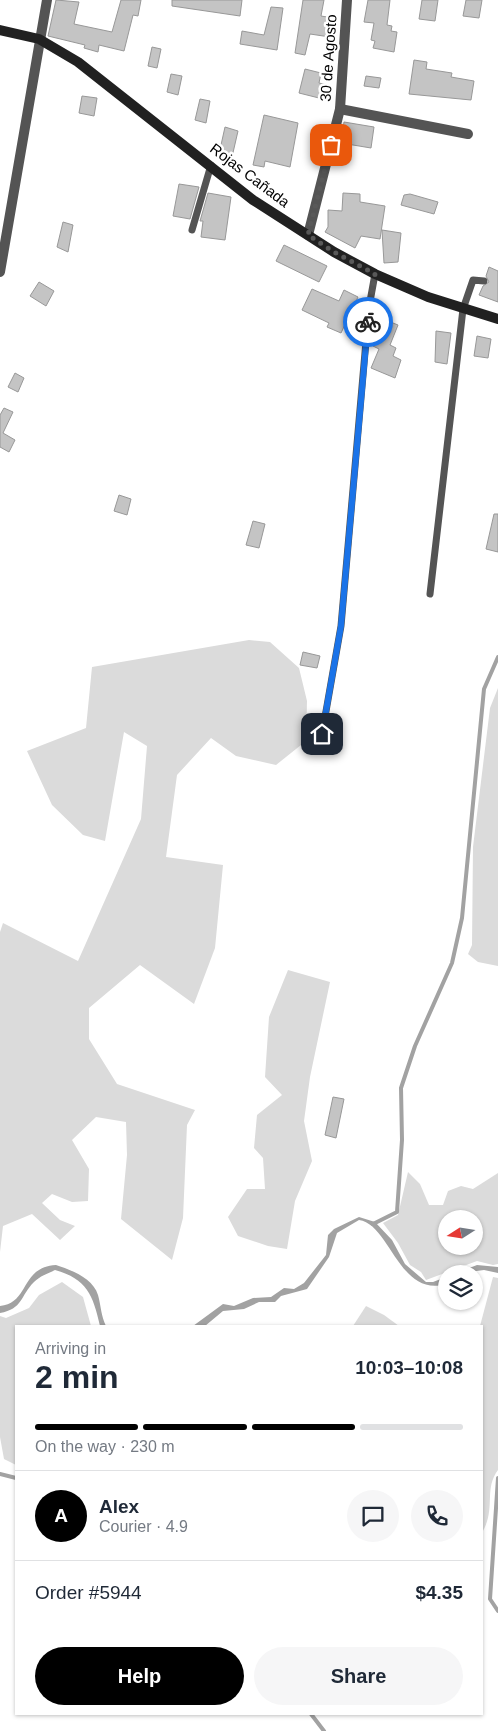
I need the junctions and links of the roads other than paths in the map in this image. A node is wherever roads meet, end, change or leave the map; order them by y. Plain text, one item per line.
1 (47, 0) edge
2 (347, 0) edge
3 (0, 30) edge
4 (39, 39) junction
5 (340, 109) junction
6 (468, 134) dead end
7 (210, 165) junction
8 (192, 230) dead end
9 (308, 235) junction
10 (0, 272) edge
11 (375, 274) junction
12 (484, 281) dead end
13 (464, 309) junction
14 (498, 319) edge
15 (430, 594) dead end
16 (322, 734) dead end

1 - 4 street
2 - 5 street, 30 de Agosto
3 - 4 main road, Rojas Cañada
4 - 7 main road, Rojas Cañada
4 - 10 street
5 - 6 street
5 - 9 street, 30 de Agosto
7 - 8 lane
7 - 9 main road, Rojas Cañada
9 - 11 main road, Rojas Cañada
11 - 13 main road, Rojas Cañada
11 - 16 lane
12 - 13 lane
13 - 14 main road, Rojas Cañada
13 - 15 lane

